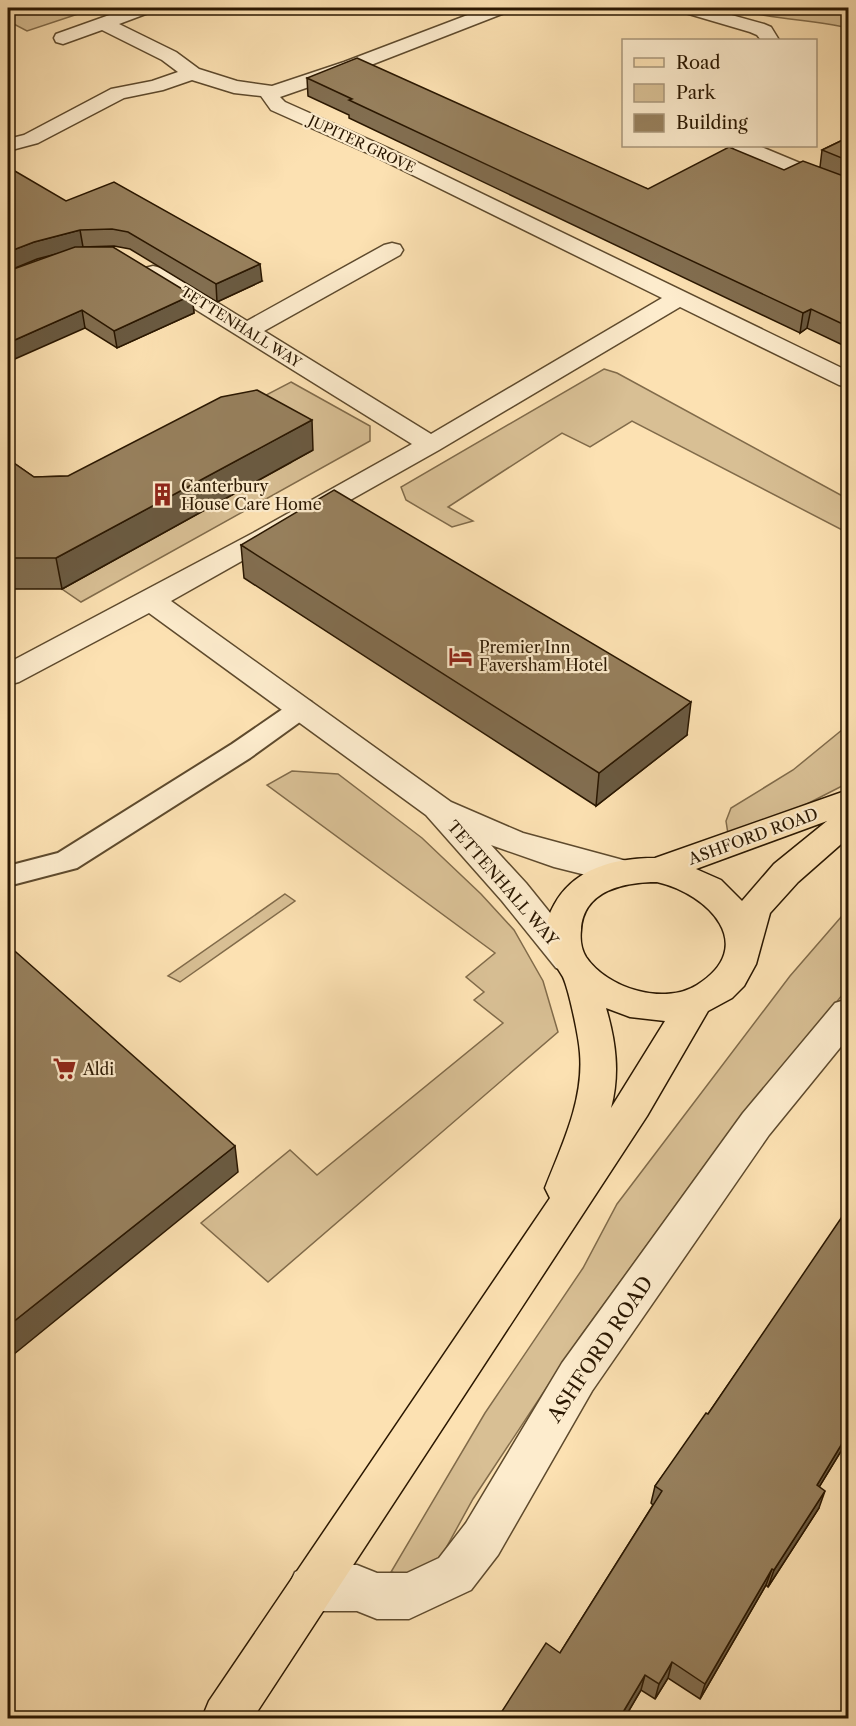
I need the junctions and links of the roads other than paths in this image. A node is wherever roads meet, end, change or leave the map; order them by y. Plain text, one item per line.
1 (145, 8) edge
2 (501, 8) edge
3 (688, 8) edge
4 (103, 23) junction
5 (63, 38) dead end
6 (770, 39) edge
7 (192, 73) junction
8 (273, 92) junction
9 (8, 145) edge
10 (744, 147) edge
11 (849, 190) edge
12 (392, 250) dead end
13 (134, 262) edge
14 (679, 298) junction
15 (247, 331) junction
16 (849, 380) edge
17 (430, 444) junction
18 (152, 601) junction
19 (8, 675) edge
20 (302, 708) junction
21 (849, 801) edge
22 (437, 807) junction
23 (849, 821) edge
24 (657, 870) junction
25 (622, 872) junction
26 (8, 876) edge
27 (743, 946) junction
28 (574, 967) junction
29 (695, 1002) junction
30 (849, 1013) edge
31 (543, 1243) junction
32 (311, 1588) junction
33 (226, 1719) edge

1 - 4 street
2 - 8 street
3 - 6 street
4 - 5 street
4 - 7 street
7 - 8 street
7 - 9 street
8 - 14 street, JUPITER GROVE
10 - 11 street
12 - 15 street
13 - 15 street, TETTENHALL WAY
14 - 16 street, JUPITER GROVE
14 - 17 street
15 - 17 street, TETTENHALL WAY
17 - 18 street
18 - 19 street
18 - 20 street, TETTENHALL WAY
20 - 22 street, TETTENHALL WAY
20 - 26 lane
21 - 24 main road, ASHFORD ROAD
22 - 25 street, TETTENHALL WAY
22 - 28 street, TETTENHALL WAY
23 - 27 main road, ASHFORD ROAD
24 - 25 main road
24 - 27 main road
25 - 28 main road
27 - 29 main road
28 - 29 main road
28 - 31 main road
29 - 31 main road
30 - 32 street, ASHFORD ROAD
31 - 32 main road
32 - 33 main road

